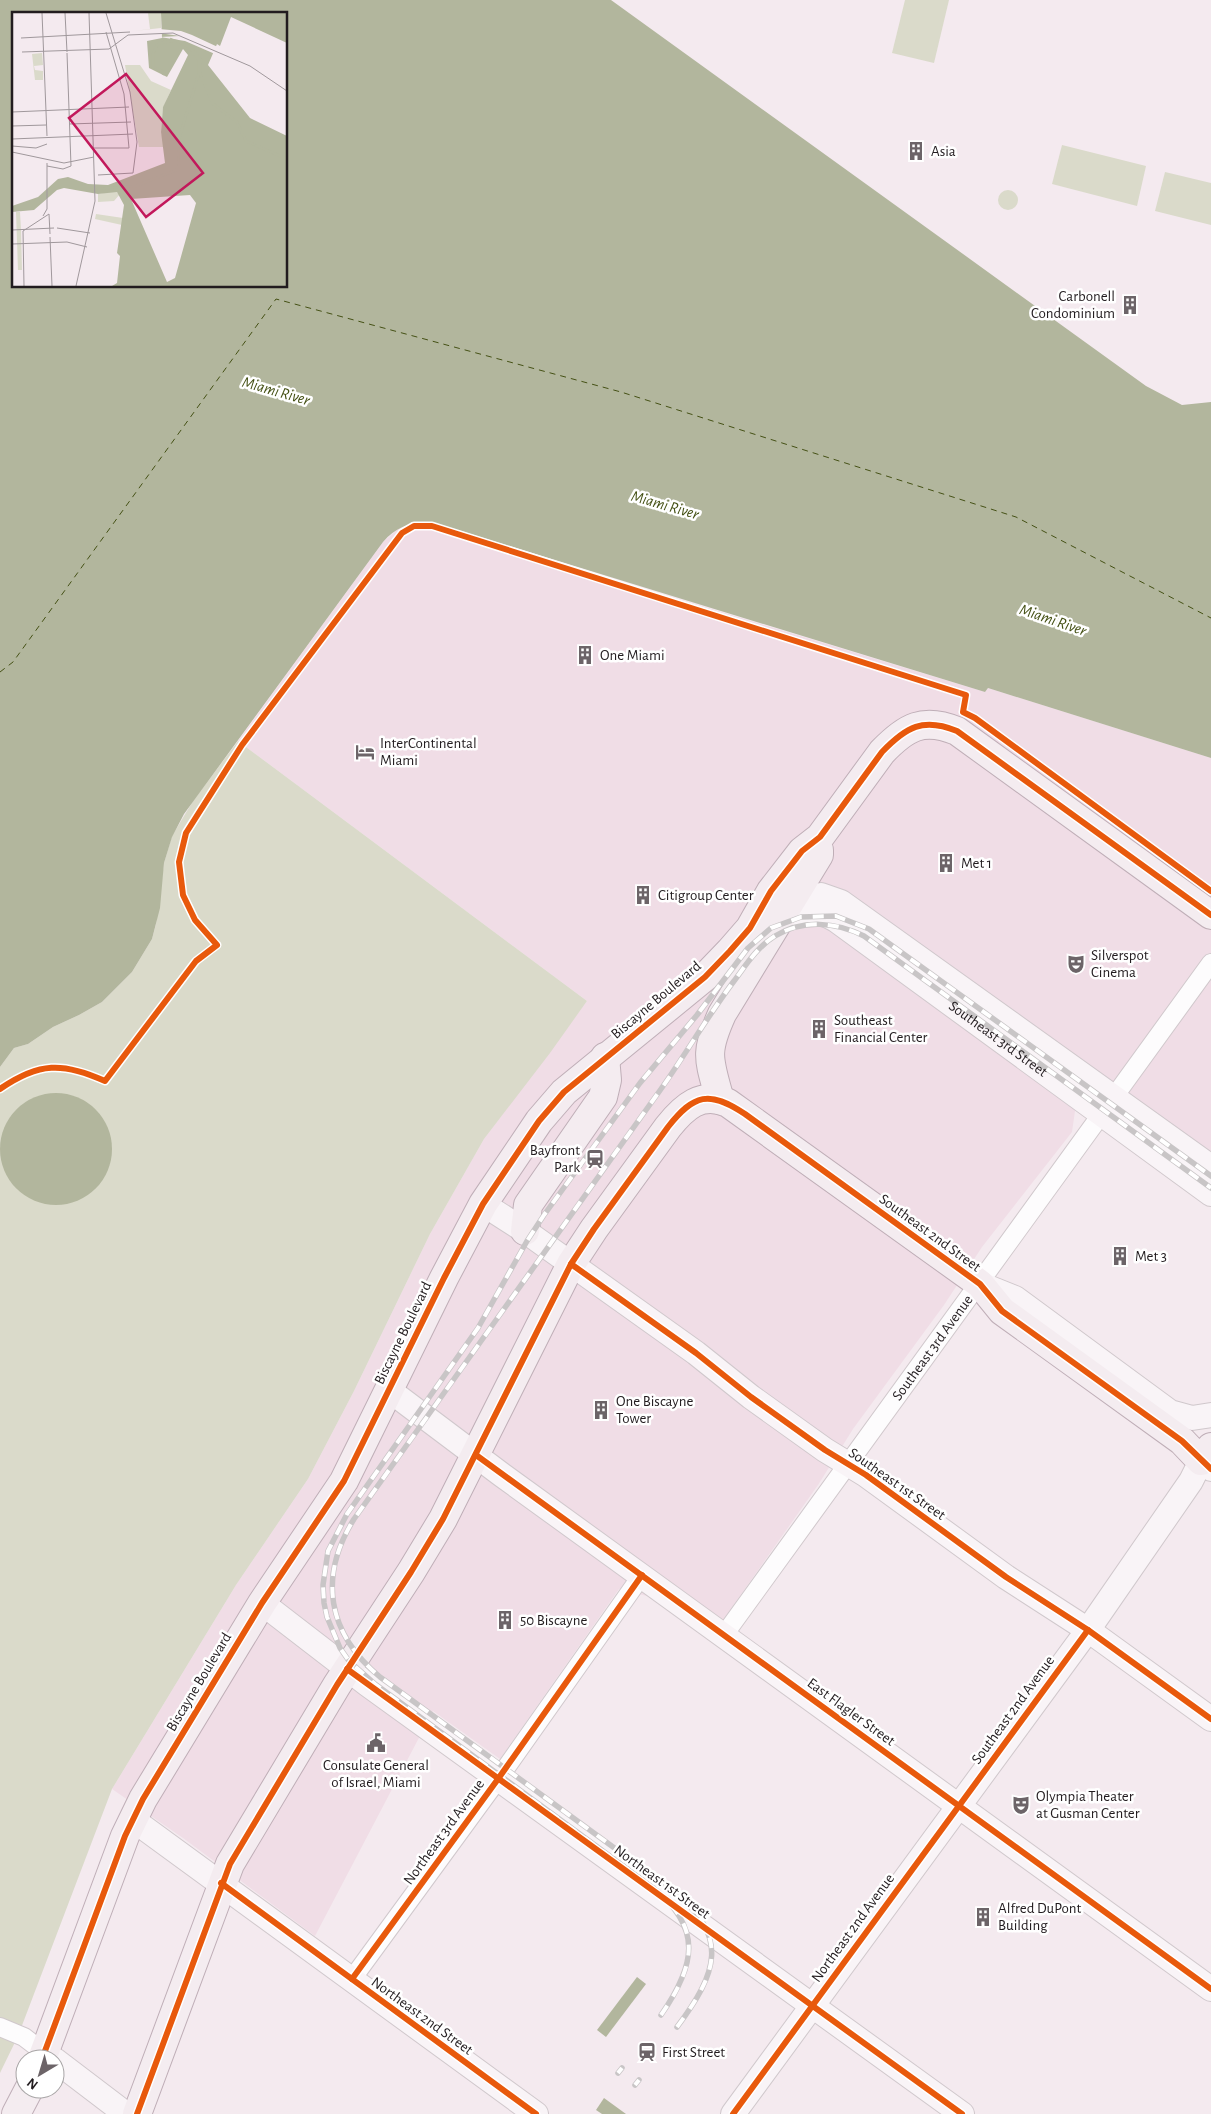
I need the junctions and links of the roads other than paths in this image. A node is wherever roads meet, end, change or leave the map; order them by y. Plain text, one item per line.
1 (820, 837) junction
2 (786, 911) junction
3 (1211, 915) edge
4 (750, 928) junction
5 (1211, 963) edge
6 (605, 1057) junction
7 (720, 1100) junction
8 (1108, 1106) junction
9 (1211, 1167) edge
10 (1211, 1194) edge
11 (483, 1204) junction
12 (525, 1231) junction
13 (571, 1264) junction
14 (980, 1284) junction
15 (389, 1390) junction
16 (1207, 1417) edge
17 (476, 1455) junction
18 (1208, 1459) edge
19 (848, 1463) junction
20 (642, 1575) junction
21 (262, 1603) junction
22 (1088, 1630) junction
23 (724, 1635) junction
24 (348, 1669) junction
25 (1211, 1720) edge
26 (498, 1779) junction
27 (958, 1806) junction
28 (132, 1819) junction
29 (221, 1883) junction
30 (352, 1980) junction
31 (1211, 1990) edge
32 (812, 2006) junction
33 (0, 2027) edge
34 (38, 2049) edge
35 (52, 2049) edge
36 (65, 2070) edge
37 (24, 2099) edge
38 (16, 2114) edge
39 (126, 2114) edge
40 (137, 2114) edge
41 (536, 2114) edge
42 (733, 2114) edge
43 (962, 2114) edge

1 - 2 main road
1 - 3 main road, Biscayne Boulevard
1 - 4 main road, Biscayne Boulevard
2 - 4 main road
2 - 7 main road
2 - 8 main road, Southeast 3rd Street
4 - 6 main road, Biscayne Boulevard
5 - 8 street, Southeast 3rd Avenue
6 - 11 main road, Biscayne Boulevard
6 - 12 main road
7 - 13 main road
7 - 14 main road, Southeast 2nd Street
8 - 9 main road, Southeast 3rd Street
8 - 10 main road, Southeast 3rd Street
8 - 14 street, Southeast 3rd Avenue
11 - 12 main road, Southeast 1st Street
11 - 15 main road, Biscayne Boulevard
12 - 13 main road, Southeast 1st Street
13 - 17 main road
13 - 19 main road, Southeast 1st Street
14 - 16 main road, Southeast 2nd Street
14 - 18 main road, Southeast 2nd Street
14 - 19 street, Southeast 3rd Avenue
15 - 17 main road, East Flagler Street
15 - 21 main road, Biscayne Boulevard
17 - 20 main road, East Flagler Street
17 - 24 main road
18 - 22 main road, Southeast 2nd Avenue
19 - 22 main road, Southeast 1st Street
19 - 23 street, Southeast 3rd Avenue
20 - 23 main road, East Flagler Street
20 - 26 street, Northeast 3rd Avenue
21 - 24 main road, Northeast 1st Street
21 - 28 main road, Biscayne Boulevard
22 - 25 main road, Southeast 1st Street
22 - 27 main road, Southeast 2nd Avenue
23 - 27 main road, East Flagler Street
24 - 26 main road, Northeast 1st Street
24 - 29 main road
26 - 30 street, Northeast 3rd Avenue
26 - 32 main road, Northeast 1st Street
27 - 31 main road, East Flagler Street
27 - 32 main road, Northeast 2nd Avenue
28 - 29 main road, Northeast 2nd Street
28 - 35 main road, Biscayne Boulevard
29 - 30 main road, Northeast 2nd Street
29 - 40 main road
30 - 41 main road, Northeast 2nd Street
32 - 42 main road, Northeast 2nd Avenue
32 - 43 main road, Northeast 1st Street
33 - 34 street
36 - 39 main road
37 - 38 main road

